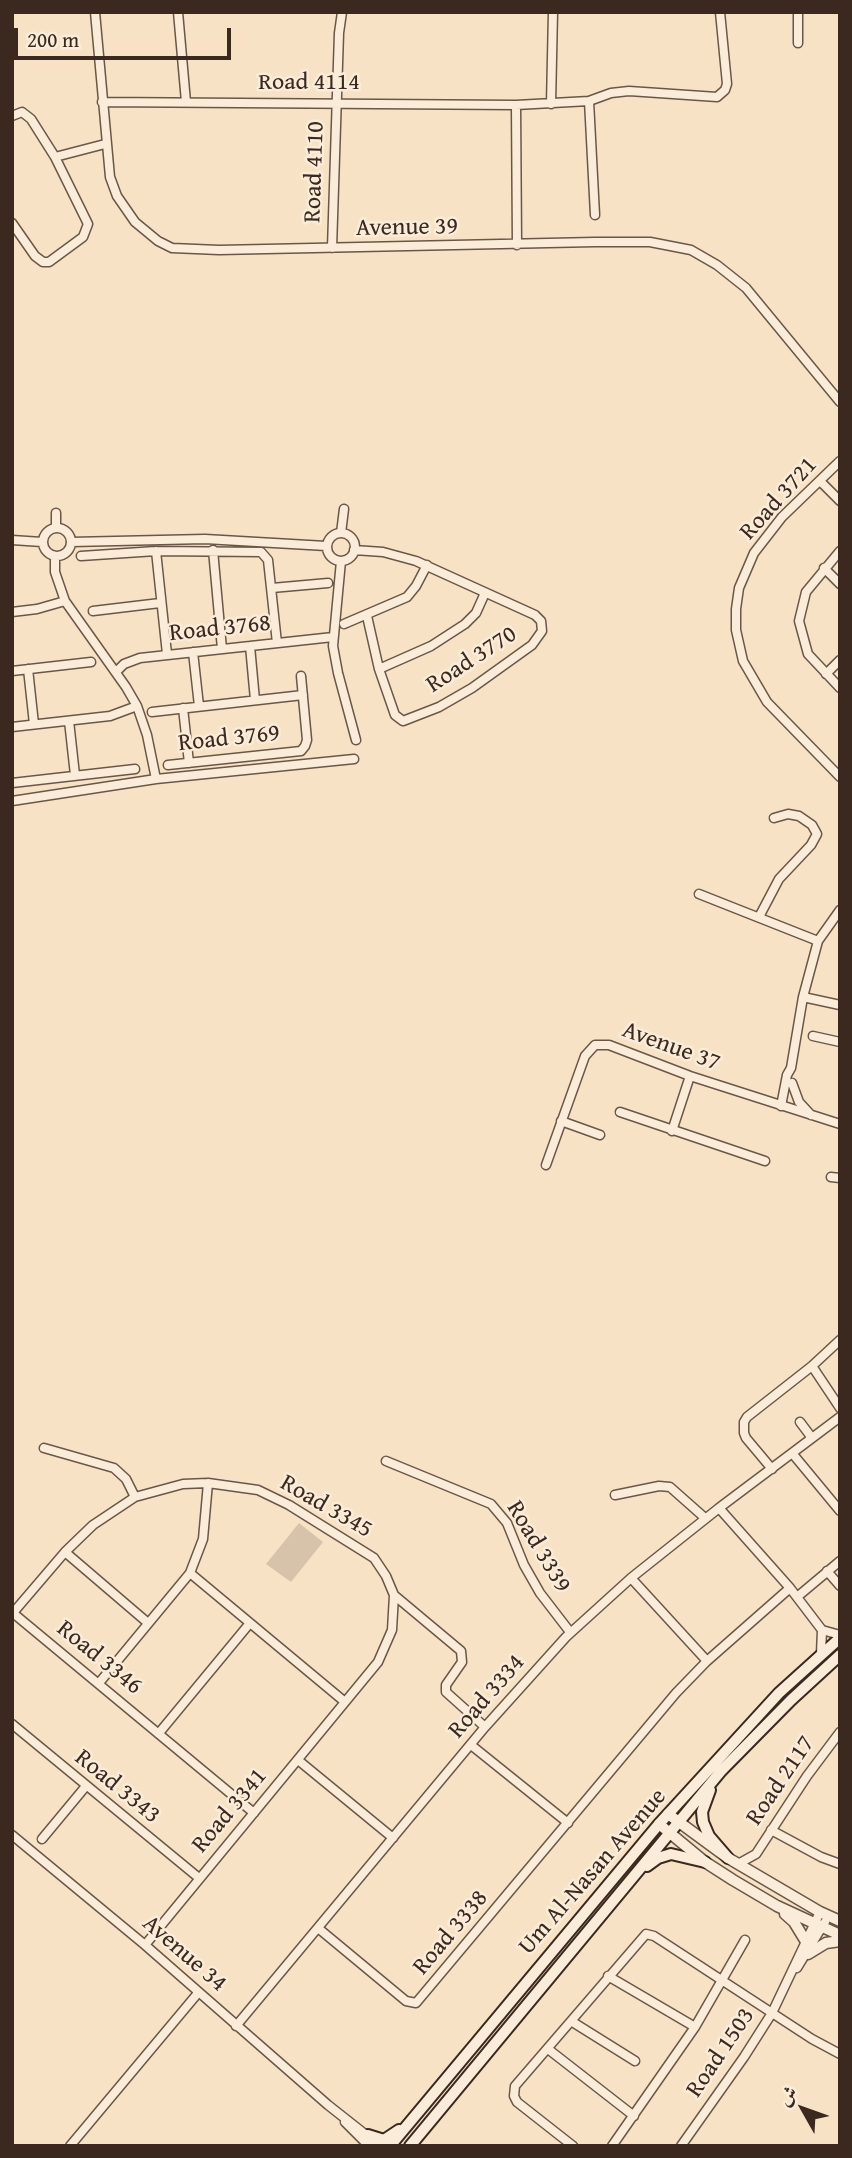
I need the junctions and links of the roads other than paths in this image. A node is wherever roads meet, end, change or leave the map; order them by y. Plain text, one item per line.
1 (95, 12) edge
2 (178, 12) edge
3 (342, 12) edge
4 (553, 12) edge
5 (719, 12) edge
6 (798, 12) edge
7 (798, 43) dead end
8 (589, 101) junction
9 (102, 102) junction
10 (186, 102) junction
11 (337, 103) junction
12 (551, 104) junction
13 (516, 105) junction
14 (12, 116) edge
15 (105, 145) junction
16 (55, 157) junction
17 (595, 215) dead end
18 (12, 223) edge
19 (517, 245) junction
20 (332, 248) junction
21 (840, 402) edge
22 (840, 461) edge
23 (820, 481) junction
24 (840, 501) edge
25 (344, 509) dead end
26 (56, 513) dead end
27 (56, 528) junction
28 (341, 533) junction
29 (12, 540) edge
30 (43, 542) junction
31 (71, 542) junction
32 (327, 546) junction
33 (213, 550) junction
34 (354, 550) junction
35 (156, 551) junction
36 (840, 551) edge
37 (55, 556) junction
38 (81, 556) dead end
39 (341, 561) junction
40 (427, 565) junction
41 (824, 568) junction
42 (328, 583) dead end
43 (840, 584) edge
44 (272, 588) junction
45 (485, 593) junction
46 (65, 601) junction
47 (160, 603) junction
48 (93, 611) dead end
49 (12, 612) edge
50 (366, 616) junction
51 (344, 625) dead end
52 (333, 637) junction
53 (278, 643) junction
54 (250, 646) junction
55 (222, 649) junction
56 (193, 652) junction
57 (167, 654) junction
58 (840, 660) edge
59 (91, 662) dead end
60 (28, 669) junction
61 (379, 669) junction
62 (12, 671) edge
63 (116, 672) junction
64 (826, 674) junction
65 (301, 676) dead end
66 (840, 688) edge
67 (303, 695) junction
68 (255, 700) junction
69 (137, 706) junction
70 (199, 706) junction
71 (183, 708) junction
72 (152, 712) dead end
73 (69, 721) junction
74 (34, 724) junction
75 (12, 727) edge
76 (356, 740) dead end
77 (354, 759) dead end
78 (188, 763) junction
79 (168, 765) dead end
80 (135, 769) dead end
81 (75, 775) junction
82 (840, 777) edge
83 (156, 779) junction
84 (12, 783) edge
85 (12, 801) edge
86 (774, 818) dead end
87 (699, 894) dead end
88 (840, 910) edge
89 (758, 917) junction
90 (818, 942) junction
91 (803, 997) junction
92 (840, 1004) edge
93 (813, 1036) dead end
94 (840, 1042) edge
95 (791, 1069) junction
96 (690, 1076) junction
97 (792, 1083) junction
98 (785, 1107) junction
99 (620, 1112) dead end
100 (813, 1117) junction
101 (561, 1121) junction
102 (840, 1124) edge
103 (672, 1131) junction
104 (600, 1135) dead end
105 (765, 1161) dead end
106 (546, 1165) dead end
107 (840, 1340) edge
108 (812, 1366) junction
109 (840, 1408) edge
110 (840, 1417) edge
111 (800, 1422) dead end
112 (812, 1438) junction
113 (44, 1448) dead end
114 (792, 1453) junction
115 (386, 1461) dead end
116 (772, 1469) junction
117 (208, 1483) junction
118 (615, 1495) dead end
119 (135, 1497) junction
120 (719, 1508) junction
121 (840, 1511) edge
122 (705, 1518) junction
123 (65, 1552) junction
124 (840, 1561) edge
125 (827, 1571) junction
126 (190, 1573) junction
127 (631, 1578) junction
128 (840, 1586) edge
129 (790, 1588) junction
130 (394, 1595) junction
131 (797, 1597) junction
132 (13, 1614) edge
133 (148, 1623) junction
134 (250, 1623) junction
135 (822, 1630) junction
136 (570, 1632) junction
137 (840, 1636) edge
138 (821, 1654) junction
139 (840, 1656) edge
140 (707, 1661) junction
141 (99, 1683) junction
142 (345, 1702) junction
143 (12, 1724) edge
144 (485, 1727) junction
145 (840, 1732) edge
146 (159, 1733) junction
147 (471, 1745) junction
148 (298, 1760) junction
149 (721, 1771) junction
150 (86, 1786) junction
151 (254, 1813) junction
152 (668, 1814) junction
153 (678, 1822) junction
154 (568, 1823) junction
155 (659, 1824) junction
156 (771, 1830) junction
157 (669, 1832) junction
158 (12, 1835) edge
159 (393, 1838) junction
160 (42, 1839) dead end
161 (756, 1854) junction
162 (705, 1861) junction
163 (733, 1861) junction
164 (840, 1864) edge
165 (633, 1876) junction
166 (758, 1876) junction
167 (199, 1878) junction
168 (777, 1906) junction
169 (824, 1914) junction
170 (840, 1921) edge
171 (818, 1926) junction
172 (318, 1928) junction
173 (840, 1935) edge
174 (745, 1940) dead end
175 (806, 1940) junction
176 (840, 1941) edge
177 (145, 1945) junction
178 (808, 1954) junction
179 (608, 1976) junction
180 (790, 1979) junction
181 (724, 1981) junction
182 (198, 1993) junction
183 (772, 2012) junction
184 (571, 2021) junction
185 (236, 2026) junction
186 (695, 2027) junction
187 (548, 2049) junction
188 (840, 2054) edge
189 (635, 2061) dead end
190 (634, 2116) junction
191 (407, 2125) junction
192 (368, 2140) edge
193 (70, 2146) edge
194 (380, 2146) edge
195 (390, 2146) edge
196 (410, 2146) edge
197 (573, 2146) edge
198 (612, 2146) edge
199 (681, 2146) edge

1 - 9 street, Avenue 39
2 - 10 street
3 - 11 street, Road 4110
4 - 12 street
5 - 8 street, Road 4114
6 - 7 street
8 - 12 street, Road 4114
8 - 17 street
9 - 10 street, Road 4114
9 - 15 street, Avenue 39
10 - 11 street, Road 4114
11 - 13 street, Road 4114
11 - 20 street, Road 4110
12 - 13 street, Road 4114
13 - 19 street
14 - 16 street
15 - 16 street
15 - 20 street, Avenue 39
16 - 18 street
19 - 20 street, Avenue 39
19 - 21 street, Avenue 39
22 - 23 street, Road 3721
23 - 24 street
23 - 82 street, Road 3721
25 - 28 street
26 - 27 street
27 - 30 street
27 - 31 street
28 - 32 street
28 - 34 street
29 - 30 street
30 - 37 street
31 - 32 street
31 - 37 street
32 - 39 street
33 - 35 street
33 - 44 street
33 - 55 street
34 - 39 street
34 - 40 street, Road 3770
35 - 38 street
35 - 47 street
36 - 41 street
37 - 46 street
39 - 52 street
40 - 45 street, Road 3770
40 - 50 street
41 - 43 street
41 - 64 street
42 - 44 street
44 - 53 street
45 - 61 street, Road 3770
45 - 61 street, Road 3770
46 - 49 street
46 - 63 street
47 - 48 street
47 - 57 street
50 - 51 street
50 - 61 street, Road 3770
52 - 53 street, Road 3768
52 - 76 street
53 - 54 street, Road 3768
54 - 55 street, Road 3768
54 - 68 street
55 - 56 street, Road 3768
56 - 57 street, Road 3768
56 - 70 street
57 - 63 street, Road 3768
58 - 64 street
59 - 60 street
60 - 62 street
60 - 74 street
63 - 69 street
64 - 66 street
65 - 67 street, Road 3769
67 - 68 street
67 - 78 street, Road 3769
68 - 70 street
69 - 73 street
69 - 83 street
70 - 71 street
71 - 72 street
71 - 78 street
73 - 74 street
73 - 81 street
74 - 75 street
77 - 83 street
78 - 79 street, Road 3769
80 - 81 street
81 - 84 street
83 - 85 street
86 - 89 street
87 - 89 street
88 - 90 street
89 - 90 street
90 - 91 street
91 - 92 street
91 - 95 street
93 - 94 street
95 - 97 street
95 - 98 street
96 - 98 street, Avenue 37
96 - 101 street, Avenue 37
96 - 103 street
97 - 98 street
97 - 100 street
98 - 100 street, Avenue 37
99 - 103 street
100 - 102 street, Avenue 37
101 - 104 street
101 - 106 street, Avenue 37
103 - 105 street
107 - 108 street
108 - 109 street
108 - 116 street
110 - 112 street, Road 3334
111 - 112 street
112 - 114 street, Road 3334
113 - 119 street
114 - 116 street, Road 3334
114 - 121 street
115 - 136 street, Road 3339
116 - 120 street, Road 3334
117 - 119 street, Road 3345
117 - 126 street
117 - 130 street, Road 3345
118 - 122 street
119 - 123 street, Road 3345
120 - 122 street, Road 3334
120 - 129 street
122 - 127 street, Road 3334
123 - 132 street, Road 3345
123 - 133 street
124 - 125 street
125 - 128 street
125 - 131 street
126 - 133 street
126 - 134 street
127 - 136 street, Road 3334
127 - 140 street
129 - 131 street
129 - 140 street, Road 3338
130 - 142 street, Road 3341
130 - 144 street
131 - 135 street
132 - 141 street, Road 3346
133 - 141 street
134 - 142 street
134 - 146 street
135 - 137 street
135 - 138 street
136 - 144 street, Road 3334
137 - 138 main road, Um Al-Nasan Avenue
138 - 152 main road, Um Al-Nasan Avenue
139 - 149 main road, Um Al-Nasan Avenue
140 - 154 street, Road 3338
141 - 146 street, Road 3346
142 - 148 street, Road 3341
143 - 150 street, Road 3343
144 - 147 street, Road 3334
145 - 156 street, Road 2117
146 - 151 street, Road 3346
147 - 154 street
147 - 159 street, Road 3334
148 - 151 street, Road 3341
148 - 159 street
149 - 153 main road, Um Al-Nasan Avenue
149 - 163 main road
150 - 160 street
150 - 167 street, Road 3343
151 - 167 street, Road 3341
152 - 153 street
152 - 155 main road, Um Al-Nasan Avenue
153 - 157 main road, Um Al-Nasan Avenue
153 - 163 street
154 - 172 street, Road 3338
155 - 157 street
155 - 191 main road, Um Al-Nasan Avenue
156 - 161 street, Road 2117
156 - 164 street
157 - 162 street
157 - 165 main road, Um Al-Nasan Avenue
158 - 177 street, Avenue 34
159 - 172 street, Road 3334
161 - 163 street, Road 2117
161 - 166 street, Road 2117
162 - 165 main road
162 - 168 street
163 - 166 street
165 - 196 main road, Um Al-Nasan Avenue
166 - 169 street
167 - 177 street, Road 3341
168 - 171 street
168 - 175 street
169 - 170 street
169 - 171 street, Road 1503
171 - 173 street
171 - 175 street, Road 1503
171 - 178 street, Road 1503
172 - 185 street, Road 3334
174 - 181 street
175 - 180 street, Road 1503
176 - 178 street
177 - 182 street, Avenue 34
178 - 180 street, Road 1503
179 - 181 street
179 - 184 street
179 - 186 street
180 - 183 street, Road 1503
181 - 183 street
181 - 186 street
182 - 185 street, Avenue 34
182 - 193 street
183 - 188 street
183 - 199 street, Road 1503
184 - 187 street
184 - 189 street
185 - 192 street, Avenue 34
186 - 190 street
187 - 190 street
187 - 197 street
190 - 198 street
191 - 192 main road
191 - 195 main road, Um Al-Nasan Avenue
192 - 194 street, Avenue 34

